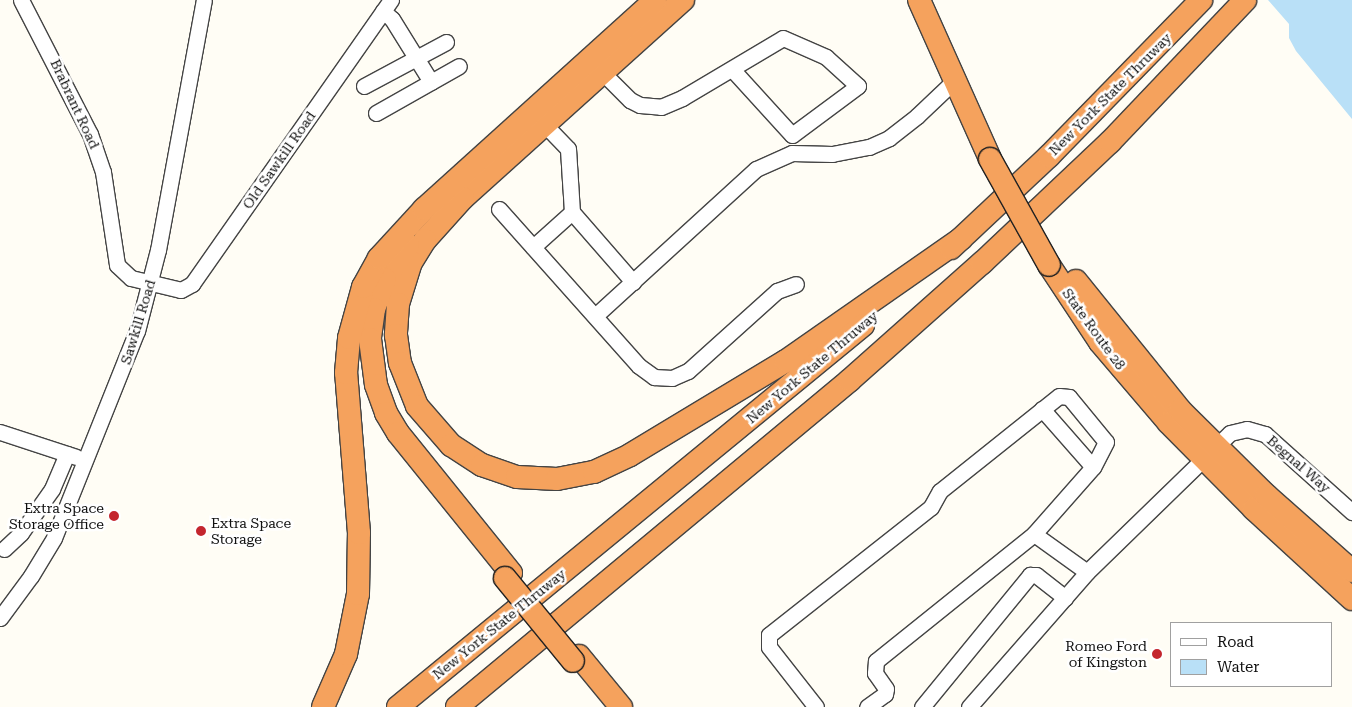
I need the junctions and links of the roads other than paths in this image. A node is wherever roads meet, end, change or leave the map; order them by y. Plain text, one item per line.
1 (21, 0) edge
2 (204, 0) edge
3 (683, 0) edge
4 (923, 0) edge
5 (1201, 0) edge
6 (1245, 0) edge
7 (654, 1) edge
8 (387, 5) edge
9 (446, 42) dead end
10 (417, 58) junction
11 (459, 66) dead end
12 (732, 69) junction
13 (604, 74) junction
14 (955, 80) junction
15 (431, 82) junction
16 (364, 86) dead end
17 (376, 113) dead end
18 (545, 125) junction
19 (792, 135) junction
20 (792, 153) junction
21 (995, 154) junction
22 (456, 204) junction
23 (499, 209) dead end
24 (572, 212) junction
25 (408, 226) junction
26 (961, 239) junction
27 (533, 247) junction
28 (633, 282) junction
29 (151, 284) junction
30 (796, 284) dead end
31 (595, 316) junction
32 (1042, 409) junction
33 (0, 432) edge
34 (1208, 451) junction
35 (67, 454) junction
36 (87, 461) junction
37 (1093, 467) junction
38 (1352, 512) edge
39 (1034, 534) junction
40 (4, 549) dead end
41 (1087, 572) junction
42 (508, 576) junction
43 (1347, 585) edge
44 (1065, 598) junction
45 (584, 600) junction
46 (1352, 608) edge
47 (0, 618) edge
48 (576, 659) junction
49 (975, 705) edge
50 (323, 707) edge
51 (398, 707) edge
52 (457, 707) edge
53 (477, 707) edge
54 (610, 707) edge
55 (621, 707) edge
56 (816, 707) edge
57 (868, 707) edge
58 (922, 707) edge

1 - 29 street, Brabrant Road
2 - 29 street, Sawkill Road
3 - 13 highway
4 - 14 highway, State Route 28
4 - 21 highway, State Route 28
5 - 26 highway, New York State Thruway
6 - 45 highway
7 - 25 highway
8 - 10 street
8 - 29 street, Old Sawkill Road
9 - 10 street
10 - 15 street
10 - 16 street
11 - 15 street
12 - 13 street
12 - 19 street
12 - 19 street
13 - 18 highway
14 - 20 street
14 - 21 highway, State Route 28
15 - 17 street
18 - 22 highway
18 - 24 street
19 - 20 street
20 - 28 street
21 - 34 highway, State Route 28, bridge
22 - 26 highway
22 - 42 highway
23 - 27 street
24 - 27 street
24 - 28 street
25 - 42 highway
25 - 50 highway
26 - 51 highway, New York State Thruway
27 - 31 street
28 - 31 street
29 - 36 street, Sawkill Road
30 - 31 street
32 - 37 street
32 - 37 street
32 - 56 street
33 - 35 street
34 - 38 street, Begnal Way
34 - 41 street, Begnal Way
34 - 43 highway, State Route 28
35 - 36 street
35 - 40 street
36 - 47 street, Sawkill Road
37 - 39 street
39 - 41 street
39 - 57 street
41 - 44 street, Begnal Way
42 - 48 highway
43 - 46 highway, State Route 28
44 - 49 street, Begnal Way
44 - 58 street
45 - 52 highway
45 - 53 highway
48 - 54 highway
48 - 55 highway

